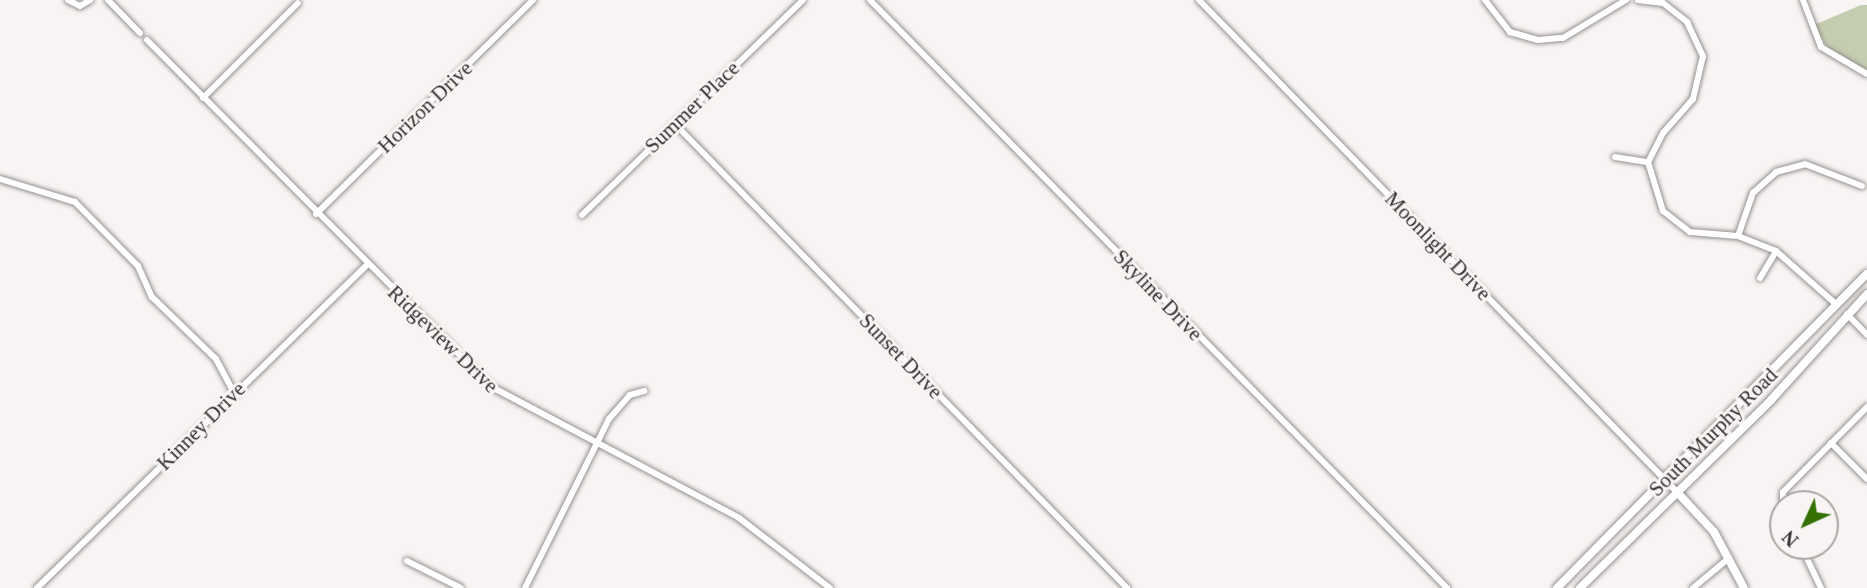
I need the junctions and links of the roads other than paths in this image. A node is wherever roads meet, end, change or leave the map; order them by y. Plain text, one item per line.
1 (68, 0) edge
2 (90, 0) edge
3 (108, 0) edge
4 (533, 0) edge
5 (803, 0) edge
6 (870, 0) edge
7 (1199, 0) edge
8 (1485, 0) edge
9 (1626, 0) edge
10 (1638, 0) edge
11 (1803, 0) edge
12 (298, 3) dead end
13 (140, 33) dead end
14 (147, 40) dead end
15 (1867, 74) edge
16 (203, 98) junction
17 (675, 124) junction
18 (1615, 157) dead end
19 (1648, 162) junction
20 (0, 179) edge
21 (1862, 186) dead end
22 (316, 214) junction
23 (582, 215) dead end
24 (1738, 236) junction
25 (1776, 251) junction
26 (367, 265) junction
27 (1867, 274) edge
28 (1760, 278) dead end
29 (1867, 294) edge
30 (1836, 304) junction
31 (1847, 314) junction
32 (1867, 335) edge
33 (644, 391) dead end
34 (234, 393) junction
35 (1867, 407) edge
36 (1832, 443) junction
37 (595, 447) junction
38 (1666, 479) junction
39 (1867, 479) edge
40 (1785, 490) edge
41 (1677, 492) junction
42 (1729, 558) junction
43 (1808, 560) edge
44 (407, 561) dead end
45 (37, 588) edge
46 (461, 588) edge
47 (524, 588) edge
48 (830, 588) edge
49 (1127, 588) edge
50 (1447, 588) edge
51 (1557, 588) edge
52 (1580, 588) edge
53 (1693, 588) edge
54 (1744, 588) edge
55 (1821, 588) edge

1 - 2 street
3 - 13 street
4 - 22 street, Horizon Drive
5 - 17 street, Summer Place
6 - 50 street, Skyline Drive
7 - 38 street, Moonlight Drive
8 - 9 street
10 - 19 street
11 - 15 street
12 - 16 street
14 - 16 street, Ridgeview Drive
16 - 22 street, Ridgeview Drive
17 - 23 street, Summer Place
17 - 49 street, Sunset Drive
18 - 19 street
19 - 24 street
20 - 34 street
21 - 24 street
22 - 26 street, Ridgeview Drive
24 - 25 street
25 - 28 street
25 - 30 street
26 - 34 street, Kinney Drive
26 - 37 street, Ridgeview Drive
27 - 30 main road, South Murphy Road
29 - 31 main road, South Murphy Road
30 - 31 main road
30 - 38 main road, South Murphy Road
31 - 32 street
31 - 41 main road, South Murphy Road
33 - 37 street
34 - 45 street, Kinney Drive
35 - 36 street
36 - 39 street
36 - 40 street
37 - 47 street
37 - 48 street, Ridgeview Drive
38 - 41 street, Moonlight Drive
38 - 51 main road, South Murphy Road
41 - 42 main road
41 - 52 main road, South Murphy Road
42 - 53 street
42 - 54 main road
43 - 55 street
44 - 46 street

